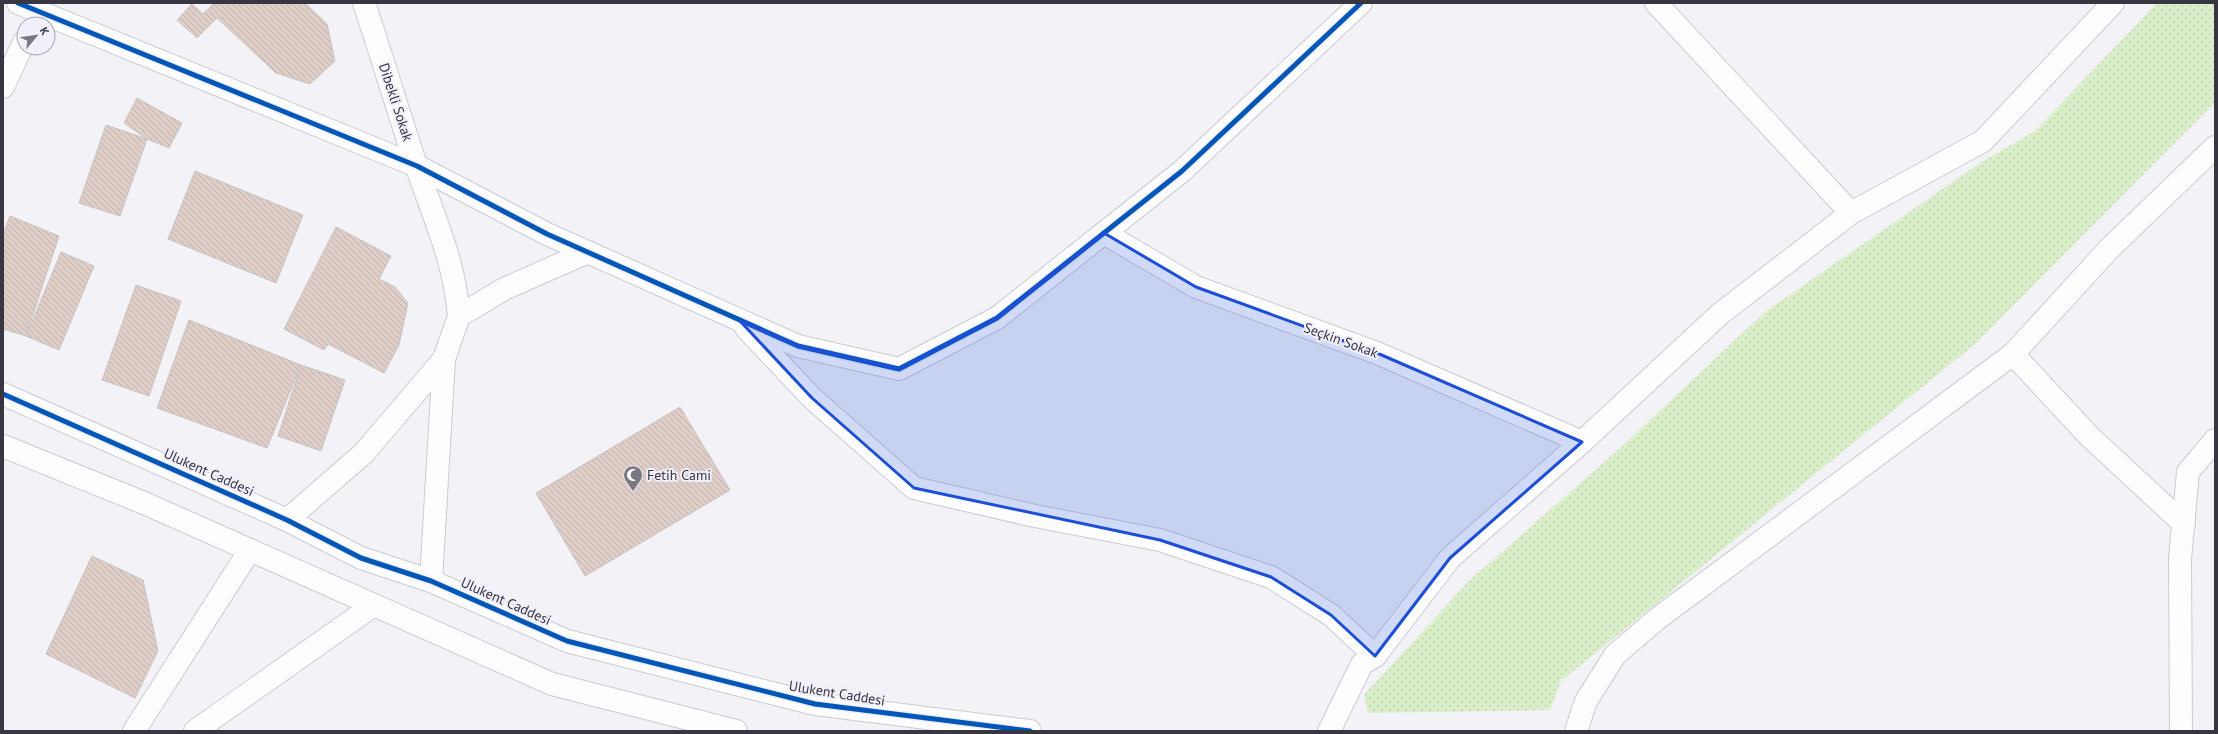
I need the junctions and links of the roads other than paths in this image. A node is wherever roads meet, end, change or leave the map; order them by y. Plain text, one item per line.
1 (18, 3) edge
2 (61, 3) edge
3 (364, 3) edge
4 (1361, 3) edge
5 (1656, 3) edge
6 (2113, 3) edge
7 (33, 16) edge
8 (38, 16) edge
9 (56, 26) edge
10 (17, 56) edge
11 (3, 87) edge
12 (2215, 147) edge
13 (417, 166) junction
14 (1850, 213) junction
15 (1104, 233) junction
16 (588, 252) junction
17 (459, 316) junction
18 (740, 321) junction
19 (2013, 354) junction
20 (444, 359) junction
21 (3, 394) edge
22 (2215, 440) edge
23 (1582, 442) junction
24 (3, 446) edge
25 (288, 520) junction
26 (2184, 524) junction
27 (250, 550) junction
28 (431, 580) junction
29 (374, 605) junction
30 (1375, 656) junction
31 (134, 731) edge
32 (194, 731) edge
33 (736, 731) edge
34 (1030, 731) edge
35 (1329, 731) edge
36 (1576, 731) edge
37 (2181, 731) edge

1 - 7 street
2 - 8 street
3 - 13 street, Dibekli Sokak
4 - 15 street
5 - 14 street
6 - 14 street
9 - 13 street
10 - 11 street
12 - 19 street
13 - 16 street
13 - 17 street, Dibekli Sokak
14 - 23 street
15 - 18 street
15 - 23 street, Seçkin Sokak
16 - 17 street
16 - 18 street
17 - 20 street
18 - 30 street
19 - 26 street
19 - 36 street
20 - 25 street
20 - 28 street
21 - 25 street, Ulukent Caddesi
22 - 26 street
23 - 30 street
24 - 27 street
25 - 28 street, Ulukent Caddesi
26 - 37 street
27 - 29 street
27 - 31 street
28 - 34 street, Ulukent Caddesi
29 - 32 street
29 - 33 street
30 - 35 street

